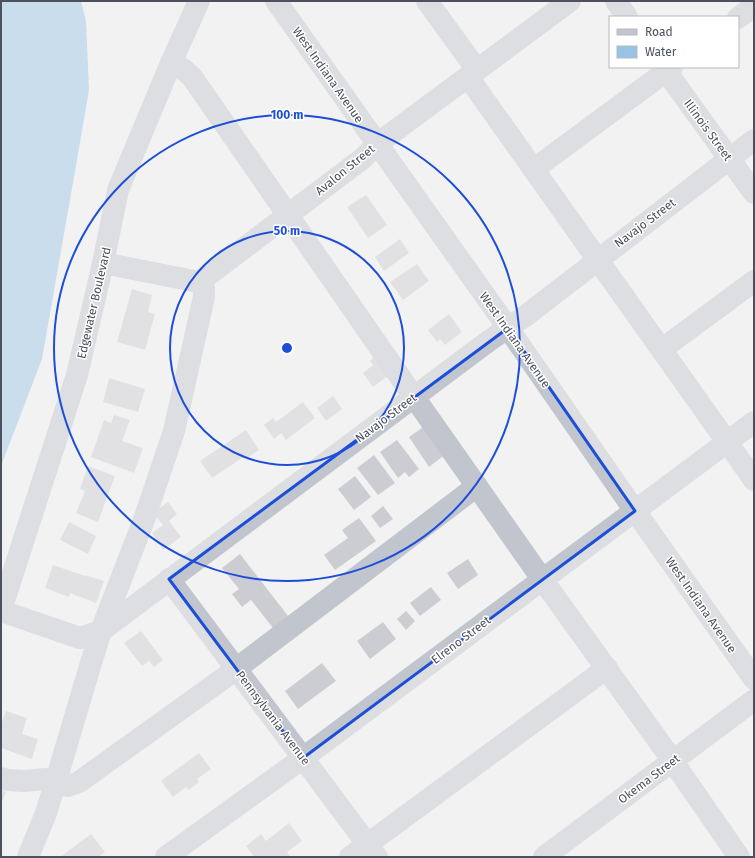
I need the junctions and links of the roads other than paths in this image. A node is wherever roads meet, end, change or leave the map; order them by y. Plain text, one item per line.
1 (199, 1) edge
2 (276, 1) edge
3 (427, 1) edge
4 (570, 1) edge
5 (616, 1) edge
6 (754, 6) edge
7 (626, 16) edge
8 (739, 17) edge
9 (171, 63) junction
10 (667, 68) edge
11 (473, 73) junction
12 (754, 140) edge
13 (377, 144) junction
14 (729, 159) junction
15 (534, 169) junction
16 (754, 193) edge
17 (287, 215) junction
18 (598, 259) junction
19 (103, 263) junction
20 (754, 281) edge
21 (199, 282) junction
22 (508, 328) junction
23 (662, 349) junction
24 (414, 397) junction
25 (754, 422) edge
26 (727, 442) junction
27 (754, 480) edge
28 (477, 486) junction
29 (635, 511) junction
30 (170, 579) junction
31 (542, 579) junction
32 (1, 610) edge
33 (101, 631) junction
34 (607, 668) junction
35 (236, 669) junction
36 (754, 679) edge
37 (754, 700) edge
38 (303, 758) junction
39 (672, 761) junction
40 (1, 778) edge
41 (55, 784) junction
42 (365, 853) edge
43 (28, 857) edge
44 (166, 857) edge
45 (544, 857) edge
46 (739, 857) edge

1 - 9 street, Edgewater Boulevard
2 - 13 street, West Indiana Avenue
3 - 11 street
4 - 11 street, Avalon Street
5 - 7 street
6 - 8 street
9 - 17 street
9 - 19 street, Edgewater Boulevard
10 - 14 street, Illinois Street
10 - 15 street
11 - 13 street, Avalon Street
11 - 15 street
12 - 14 street, Navajo Street
13 - 17 street, Avalon Street
13 - 22 street, West Indiana Avenue
14 - 16 street, Illinois Street
14 - 18 street, Navajo Street
15 - 18 street
17 - 21 street, Avalon Street
17 - 24 street
18 - 22 street, Navajo Street
18 - 23 street
19 - 21 street
19 - 32 street, Edgewater Boulevard
20 - 23 street
21 - 33 street
22 - 24 street, Navajo Street
22 - 29 street, West Indiana Avenue
23 - 26 street
24 - 28 street
24 - 30 street, Navajo Street
25 - 26 street, Elreno Street
26 - 27 street
26 - 29 street, Elreno Street
28 - 31 street
28 - 35 street
29 - 31 street, Elreno Street
29 - 36 street, West Indiana Avenue
30 - 33 street, Navajo Street
30 - 35 street, Pennsylvania Avenue
31 - 34 street
31 - 38 street, Elreno Street
32 - 33 street, Navajo Street
33 - 41 street
34 - 39 street
34 - 42 street
35 - 38 street, Pennsylvania Avenue
35 - 41 street
37 - 39 street, Okema Street
38 - 42 street, Pennsylvania Avenue
38 - 44 street, Elreno Street
39 - 45 street, Okema Street
39 - 46 street
40 - 41 street
41 - 43 street

